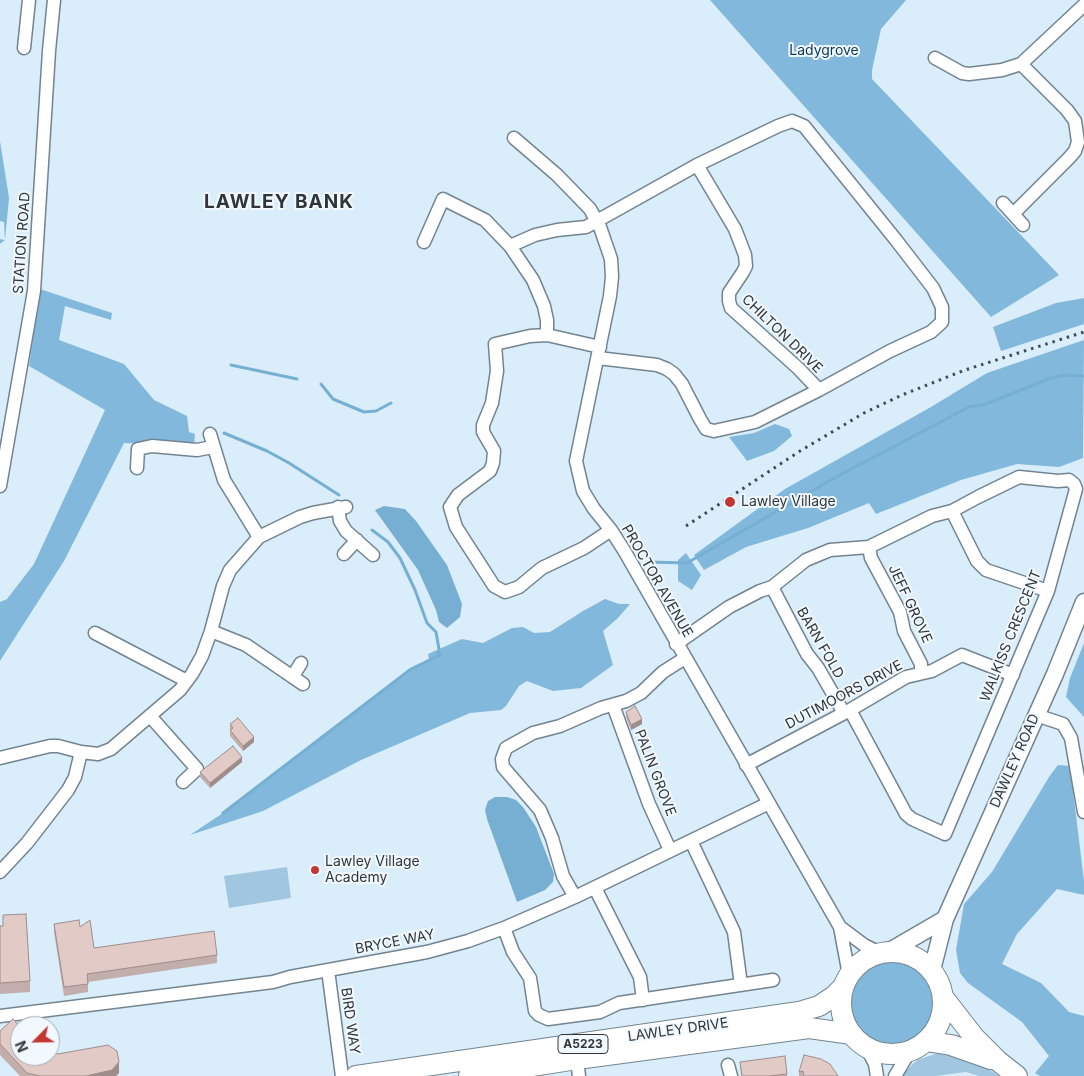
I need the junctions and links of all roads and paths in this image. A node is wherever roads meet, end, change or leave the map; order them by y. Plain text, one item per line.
1 (29, 0) edge
2 (54, 0) edge
3 (1079, 0) edge
4 (1084, 5) edge
5 (24, 48) dead end
6 (935, 58) dead end
7 (1021, 64) junction
8 (1081, 134) edge
9 (514, 138) dead end
10 (697, 165) junction
11 (1002, 203) dead end
12 (1013, 214) junction
13 (597, 222) junction
14 (1023, 225) dead end
15 (424, 242) dead end
16 (510, 246) junction
17 (547, 334) junction
18 (599, 352) junction
19 (819, 390) junction
20 (137, 468) dead end
21 (0, 486) edge
22 (952, 511) junction
23 (611, 530) junction
24 (259, 537) junction
25 (357, 540) junction
26 (869, 548) junction
27 (344, 554) dead end
28 (372, 555) dead end
29 (772, 587) junction
30 (1048, 591) junction
31 (1084, 602) edge
32 (211, 631) junction
33 (95, 633) dead end
34 (676, 644) junction
35 (685, 658) junction
36 (301, 663) dead end
37 (921, 673) junction
38 (1013, 675) junction
39 (187, 681) junction
40 (613, 705) junction
41 (847, 712) junction
42 (1036, 714) junction
43 (150, 716) junction
44 (81, 752) junction
45 (0, 758) edge
46 (746, 765) junction
47 (182, 782) dead end
48 (769, 803) junction
49 (1084, 812) edge
50 (691, 841) junction
51 (670, 850) junction
52 (0, 872) edge
53 (595, 888) junction
54 (575, 897) junction
55 (945, 919) junction
56 (840, 927) junction
57 (504, 928) junction
58 (885, 952) junction
59 (328, 970) junction
60 (932, 970) junction
61 (773, 980) dead end
62 (846, 980) junction
63 (741, 984) junction
64 (943, 997) junction
65 (643, 1000) junction
66 (0, 1016) edge
67 (858, 1040) junction
68 (918, 1046) junction
69 (577, 1060) edge
70 (998, 1061) junction
71 (342, 1076) edge
72 (356, 1076) edge
73 (469, 1076) edge
74 (877, 1076) edge
75 (895, 1076) edge
76 (1017, 1076) edge

1 - 5 street
2 - 21 street, STATION ROAD
3 - 4 street
4 - 7 street
6 - 7 street
7 - 8 street
8 - 12 street
9 - 13 street, PROCTOR AVENUE
10 - 13 street
10 - 19 street, CHILTON DRIVE
10 - 19 street
11 - 12 street
12 - 14 street
13 - 16 street
13 - 18 street, PROCTOR AVENUE
15 - 16 street
16 - 17 street
17 - 18 street, CHILTON DRIVE
17 - 23 street
18 - 19 street, CHILTON DRIVE
18 - 23 street, PROCTOR AVENUE
20 - 24 street
22 - 26 street, WALKISS CRESCENT
22 - 30 street
22 - 30 street, WALKISS CRESCENT
23 - 34 street, PROCTOR AVENUE
24 - 25 street
24 - 32 street
25 - 27 street
25 - 28 street
26 - 29 street, WALKISS CRESCENT
26 - 37 street, JEFF GROVE
29 - 34 street, WALKISS CRESCENT
29 - 41 street, BARN FOLD
30 - 38 street, WALKISS CRESCENT
31 - 42 street, DAWLEY ROAD
32 - 36 street
32 - 39 street
33 - 39 street
34 - 35 street, PROCTOR AVENUE
35 - 40 street
35 - 46 street, PROCTOR AVENUE
37 - 38 street, DUTIMOORS DRIVE
37 - 41 street, DUTIMOORS DRIVE
38 - 41 street, WALKISS CRESCENT
39 - 43 street
40 - 51 street, PALIN GROVE
40 - 54 street
41 - 46 street, DUTIMOORS DRIVE
42 - 49 street
42 - 55 street, DAWLEY ROAD
43 - 44 street
43 - 47 street
44 - 45 street
44 - 52 street
46 - 48 street, PROCTOR AVENUE
48 - 50 street, BRYCE WAY
48 - 56 street, PROCTOR AVENUE
50 - 51 street, BRYCE WAY
50 - 63 street
51 - 53 street, BRYCE WAY
53 - 54 street, BRYCE WAY
53 - 65 street
54 - 57 street, BRYCE WAY
55 - 58 street
55 - 60 street, DAWLEY ROAD
56 - 58 street, PROCTOR AVENUE
56 - 62 street, PROCTOR AVENUE
57 - 59 street, BRYCE WAY
57 - 65 street
58 - 60 main road
58 - 62 main road, A5223
59 - 66 street, BRYCE WAY
59 - 71 street, BIRD WAY
60 - 64 main road, A5223
61 - 63 street
62 - 67 main road
62 - 69 main road, LAWLEY DRIVE / A5223
63 - 65 street
64 - 68 main road, A5223
64 - 70 main road, A5223
67 - 68 main road, A5223
67 - 69 main road, LAWLEY DRIVE / A5223
67 - 74 street
68 - 70 main road, A5223
68 - 75 street
69 - 72 main road, LAWLEY DRIVE / A5223
69 - 73 main road, LAWLEY DRIVE / A5223
70 - 76 main road, A5223

